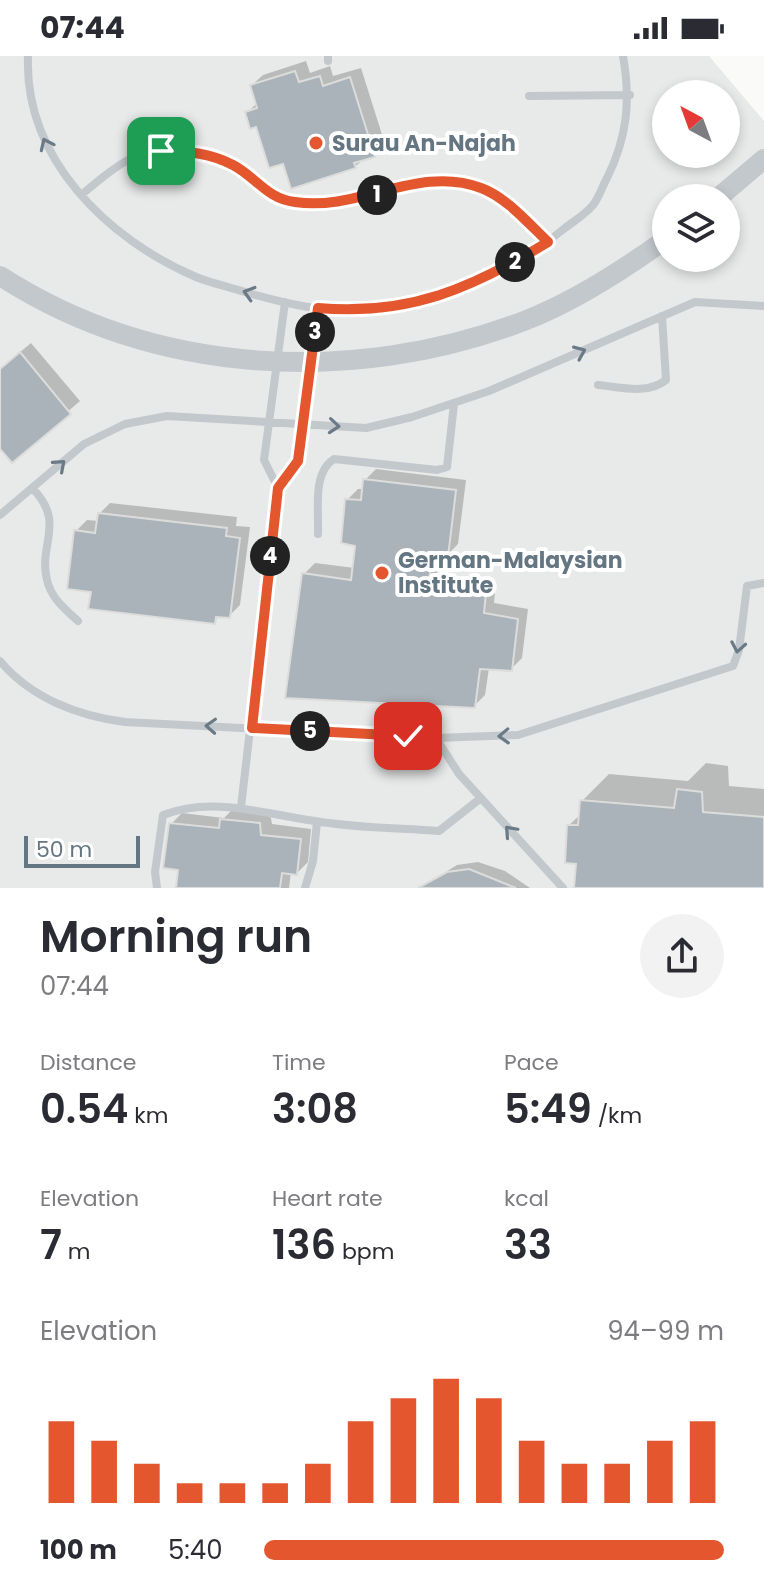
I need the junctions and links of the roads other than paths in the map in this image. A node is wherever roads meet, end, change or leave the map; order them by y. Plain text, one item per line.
1 (28, 56) edge
2 (623, 56) edge
3 (630, 95) junction
4 (529, 96) dead end
5 (764, 159) edge
6 (735, 184) edge
7 (81, 195) junction
8 (548, 242) junction
9 (652, 248) edge
10 (0, 276) edge
11 (285, 302) junction
12 (764, 306) edge
13 (318, 308) junction
14 (662, 316) junction
15 (276, 361) junction
16 (312, 362) junction
17 (598, 385) dead end
18 (454, 404) junction
19 (266, 420) junction
20 (303, 423) junction
21 (278, 488) junction
22 (33, 489) junction
23 (0, 515) edge
24 (318, 534) dead end
25 (764, 583) edge
26 (78, 621) dead end
27 (0, 661) edge
28 (252, 728) junction
29 (436, 738) junction
30 (481, 798) junction
31 (241, 807) junction
32 (317, 822) junction
33 (157, 888) edge
34 (305, 888) edge
35 (563, 888) edge

7 -> 1 lane
2 - 3 lane
3 - 4 lane
3 - 8 lane
5 - 6 street
7 - 8 lane
11 -> 7 lane
8 - 13 lane
9 - 16 street
10 - 15 street
11 - 13 lane
11 - 15 lane
12 - 14 lane
13 - 16 lane
14 - 17 lane
18 -> 14 lane
15 - 16 street
15 - 19 lane
16 - 20 lane
20 -> 18 lane
18 - 24 lane
19 - 20 lane
19 - 21 lane
22 -> 19 lane
20 - 21 lane
21 - 28 lane
22 - 23 lane
22 - 26 lane
25 -> 29 lane
28 -> 27 lane
28 - 29 lane
28 - 31 lane
29 - 30 lane
30 - 32 lane
35 -> 30 lane
31 - 32 lane
31 - 33 lane
32 - 34 lane

